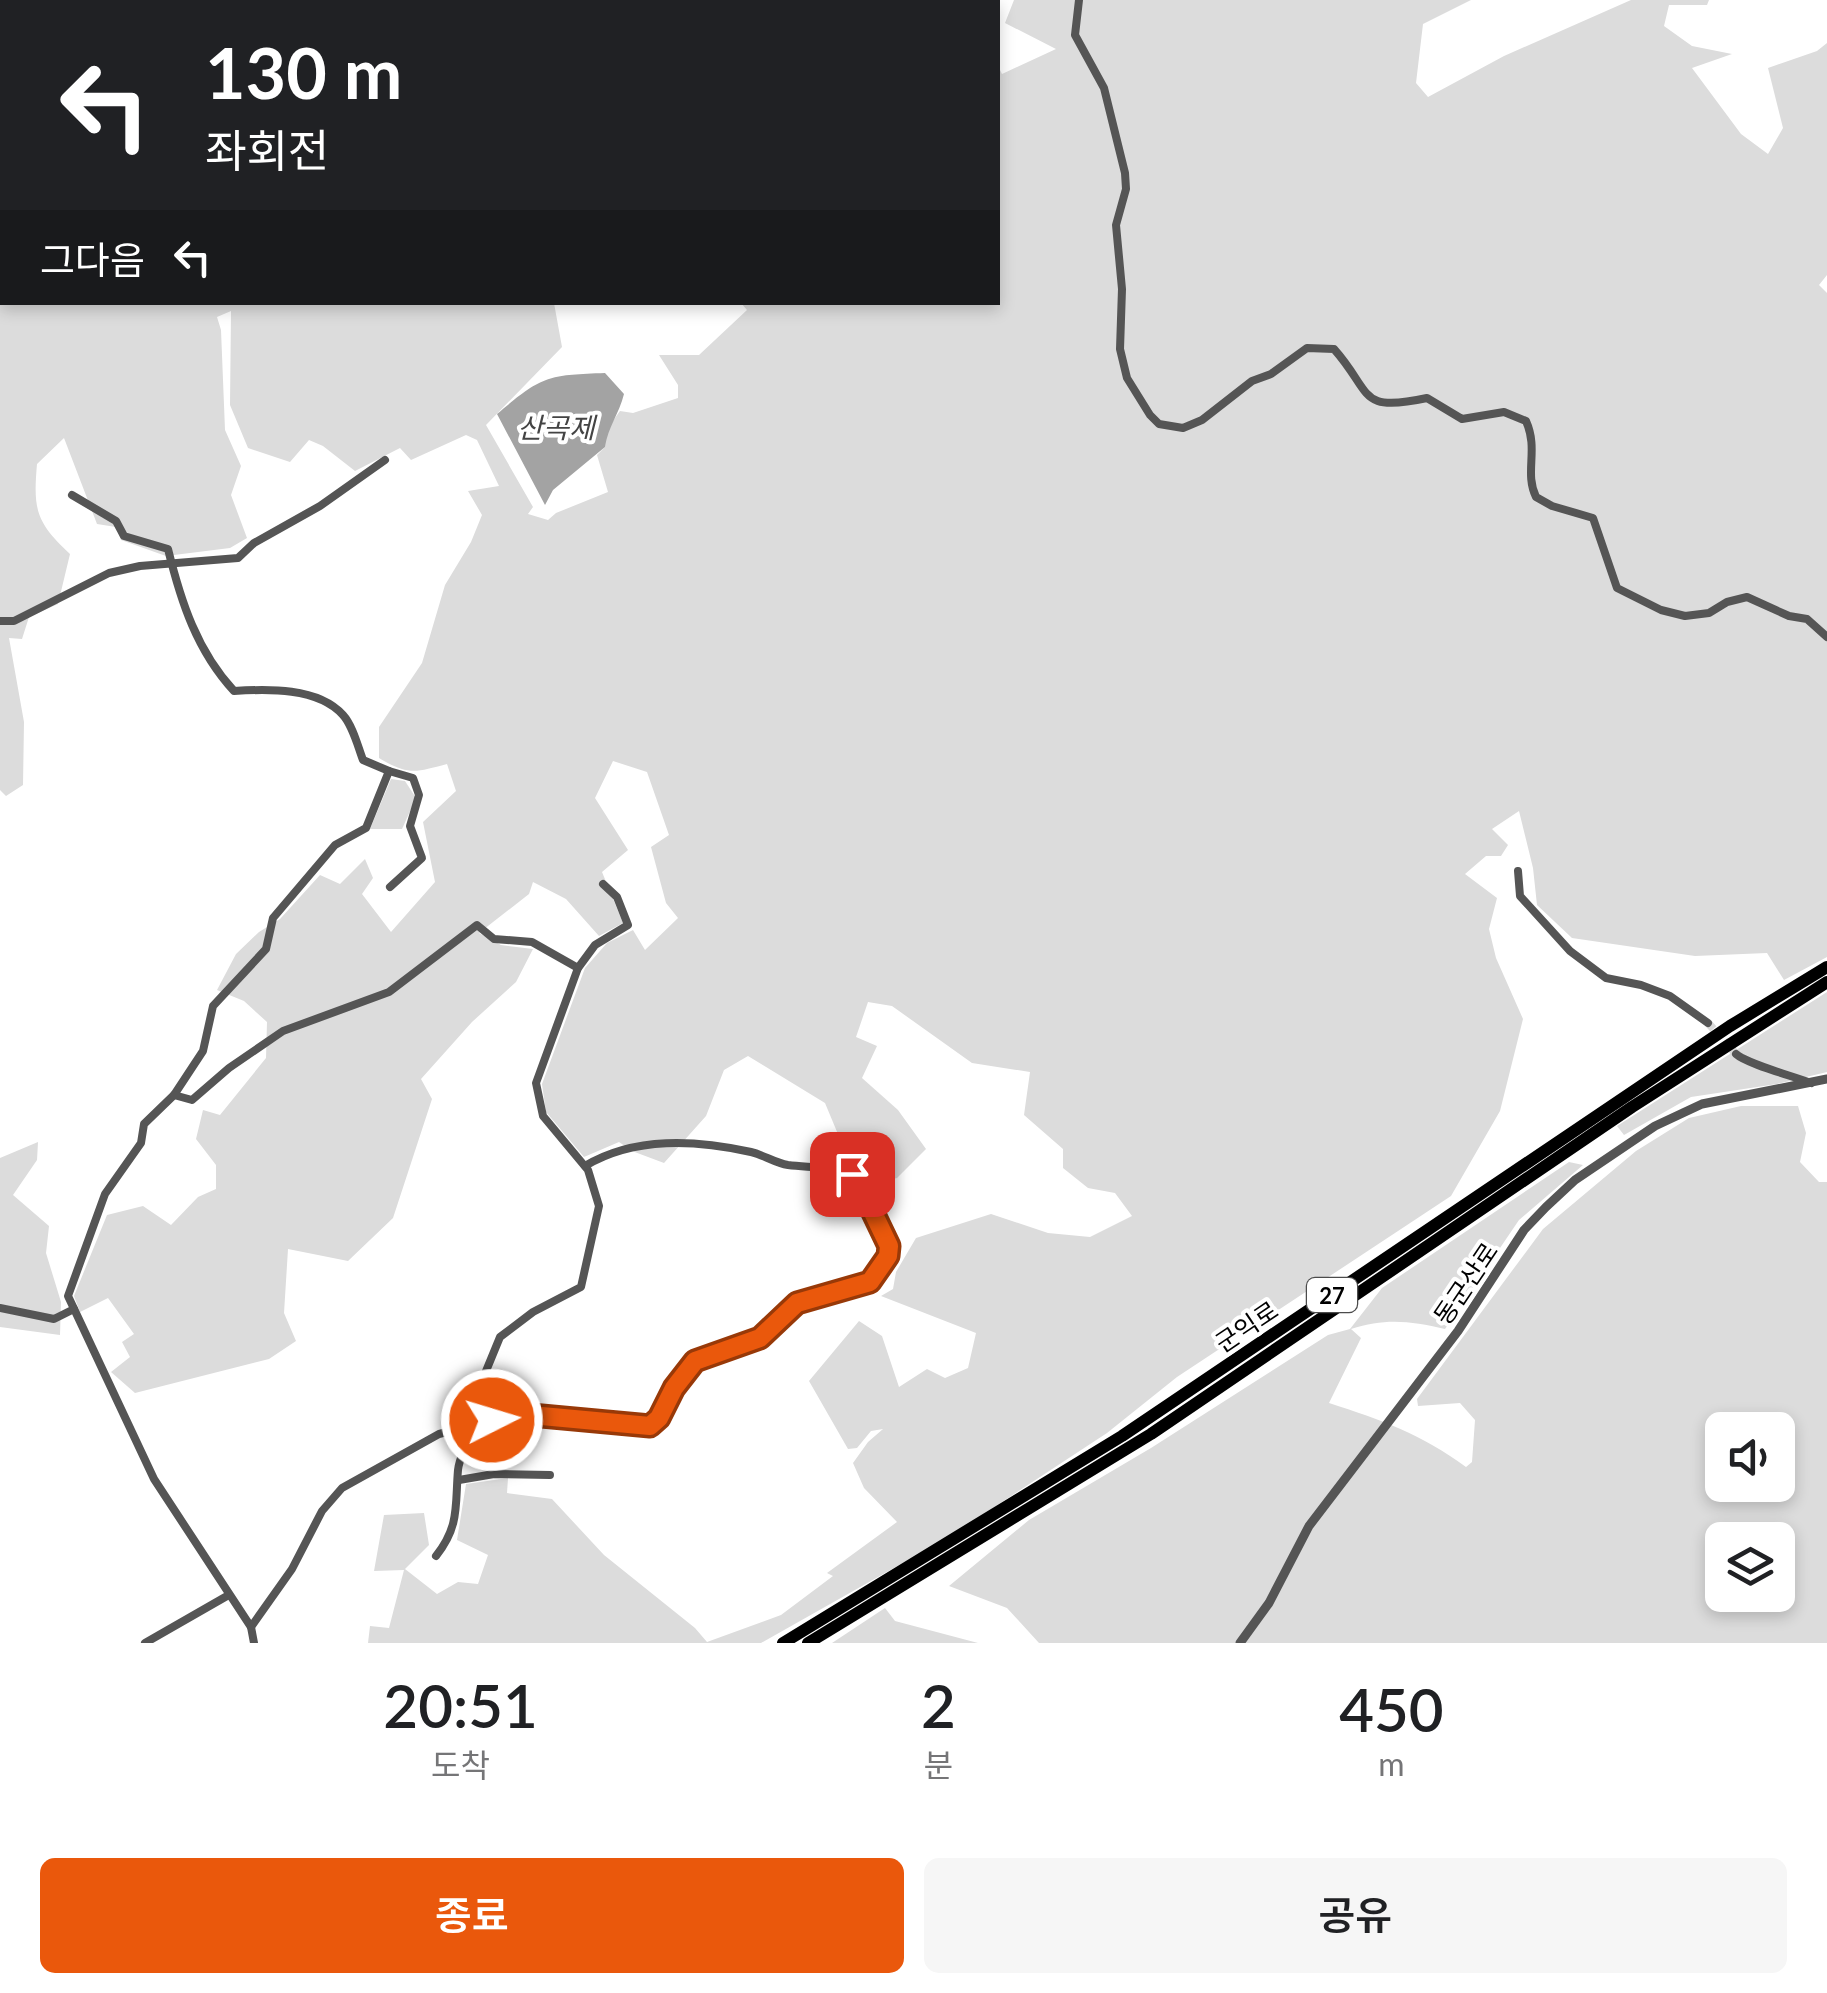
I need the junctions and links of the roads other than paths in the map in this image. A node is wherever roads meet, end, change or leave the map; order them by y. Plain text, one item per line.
1 (1079, 0) edge
2 (386, 460) dead end
3 (72, 495) dead end
4 (172, 566) junction
5 (0, 621) edge
6 (1827, 637) edge
7 (389, 771) junction
8 (1518, 871) dead end
9 (602, 884) dead end
10 (390, 887) dead end
11 (1827, 967) edge
12 (578, 968) junction
13 (1827, 982) edge
14 (1708, 1023) tunnel mouth
15 (1736, 1054) tunnel mouth
16 (1827, 1078) edge
17 (1811, 1084) junction
18 (174, 1095) junction
19 (585, 1166) junction
20 (0, 1308) edge
21 (74, 1309) junction
22 (463, 1427) junction
23 (550, 1475) dead end
24 (459, 1480) junction
25 (436, 1556) dead end
26 (228, 1596) junction
27 (251, 1628) junction
28 (144, 1643) edge
29 (254, 1643) edge
30 (783, 1643) edge
31 (808, 1643) edge
32 (1240, 1643) edge

1 - 6 street
2 - 4 street
3 - 4 street
4 - 5 street
4 - 7 street
7 - 10 street
7 - 18 street
8 - 14 street
9 - 12 street
11 - 30 highway, 군익로 / 27
12 - 18 street
12 - 19 street
13 - 31 highway, 군익로 / 27
15 - 17 street
16 - 17 street, 동군산로
17 - 32 street, 동군산로
18 - 21 street
19 - 22 street
19 - 22 street
20 - 21 street
21 - 26 street
22 - 24 street
22 - 27 street
23 - 24 street
24 - 25 street
26 - 27 street
26 - 28 street
27 - 29 street

